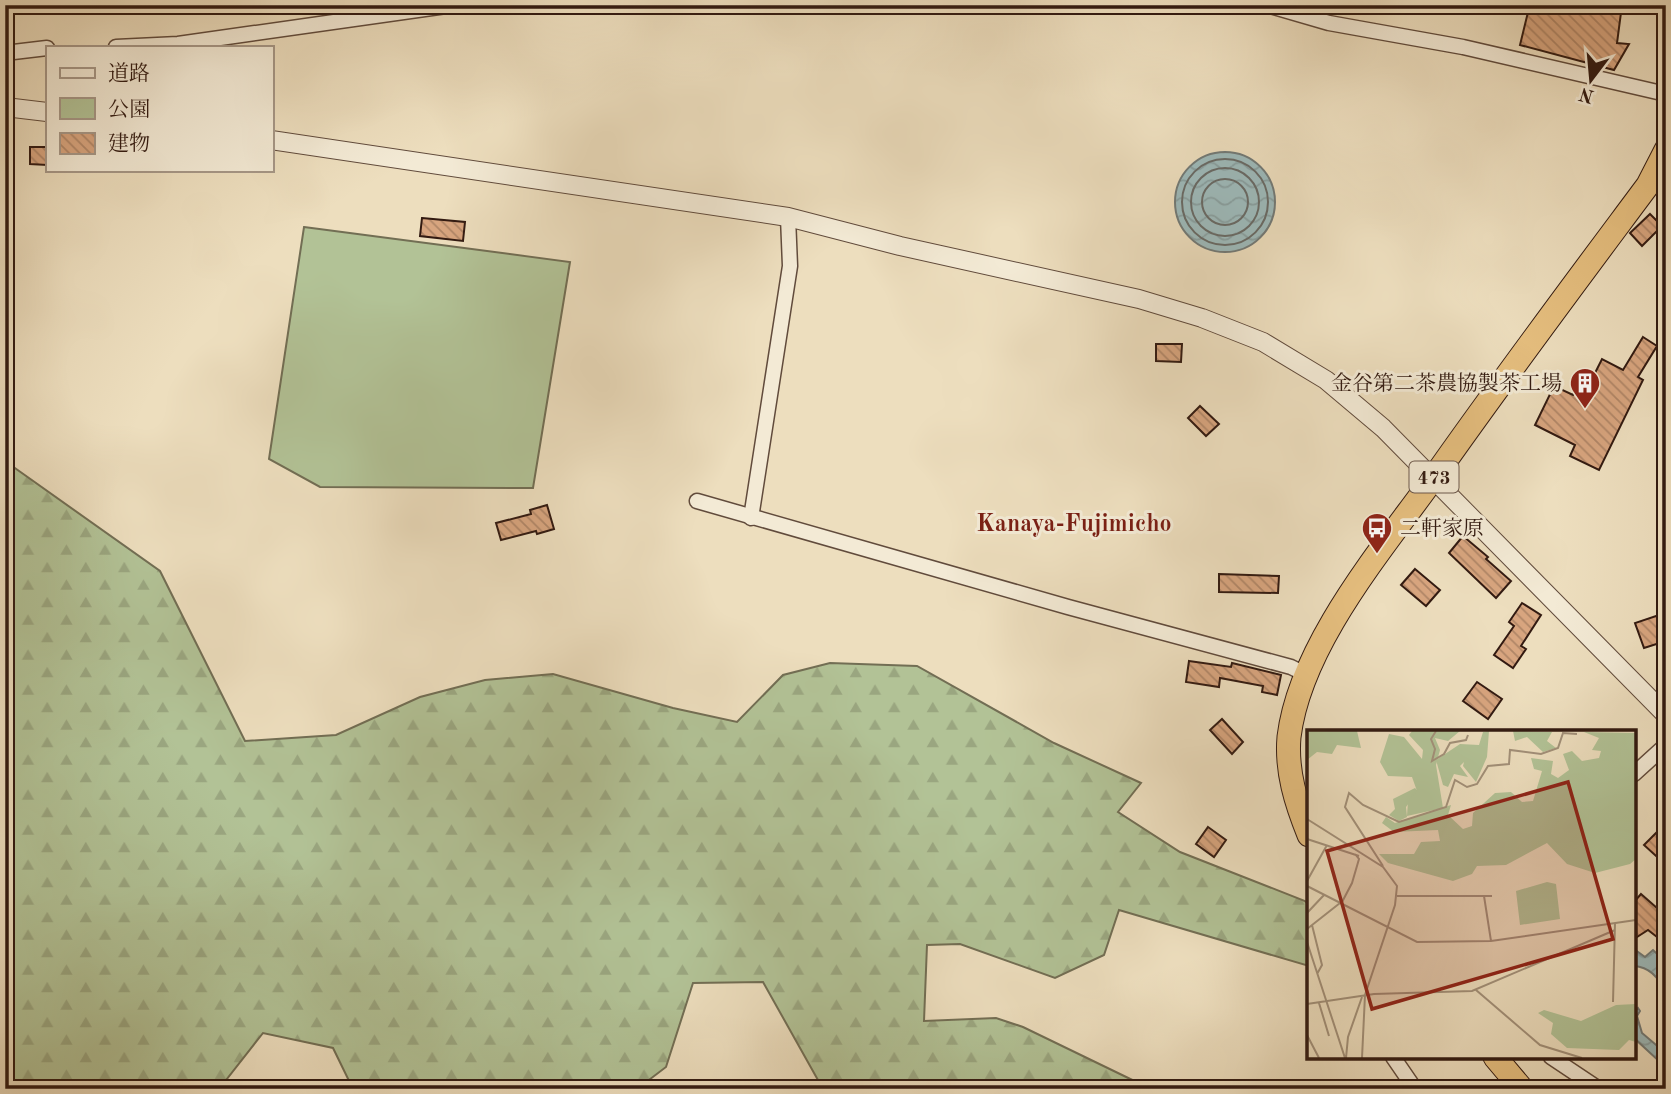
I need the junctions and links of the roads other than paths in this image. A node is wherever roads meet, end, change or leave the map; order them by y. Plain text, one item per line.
1 (453, 5) edge
2 (1267, 5) edge
3 (137, 46) edge
4 (46, 48) edge
5 (5, 53) edge
6 (1666, 94) edge
7 (5, 107) edge
8 (46, 112) edge
9 (273, 140) edge
10 (1666, 150) edge
11 (788, 217) junction
12 (1433, 478) junction
13 (696, 501) dead end
14 (751, 518) junction
15 (1307, 675) junction
16 (1666, 715) edge
17 (1666, 745) edge
18 (1636, 772) edge
19 (1307, 830) edge
20 (1394, 1059) edge
21 (1496, 1059) edge
22 (1554, 1059) edge
23 (1415, 1089) edge
24 (1522, 1089) edge
25 (1599, 1089) edge

1 - 3 street
2 - 6 street
4 - 5 street
7 - 8 street
9 - 11 street
10 - 12 highway, 473
11 - 12 street
11 - 14 street
12 - 15 highway, 473
12 - 16 street
13 - 14 street
14 - 15 street
15 - 19 highway, 473
17 - 18 street
20 - 23 street
21 - 24 highway
22 - 25 street

